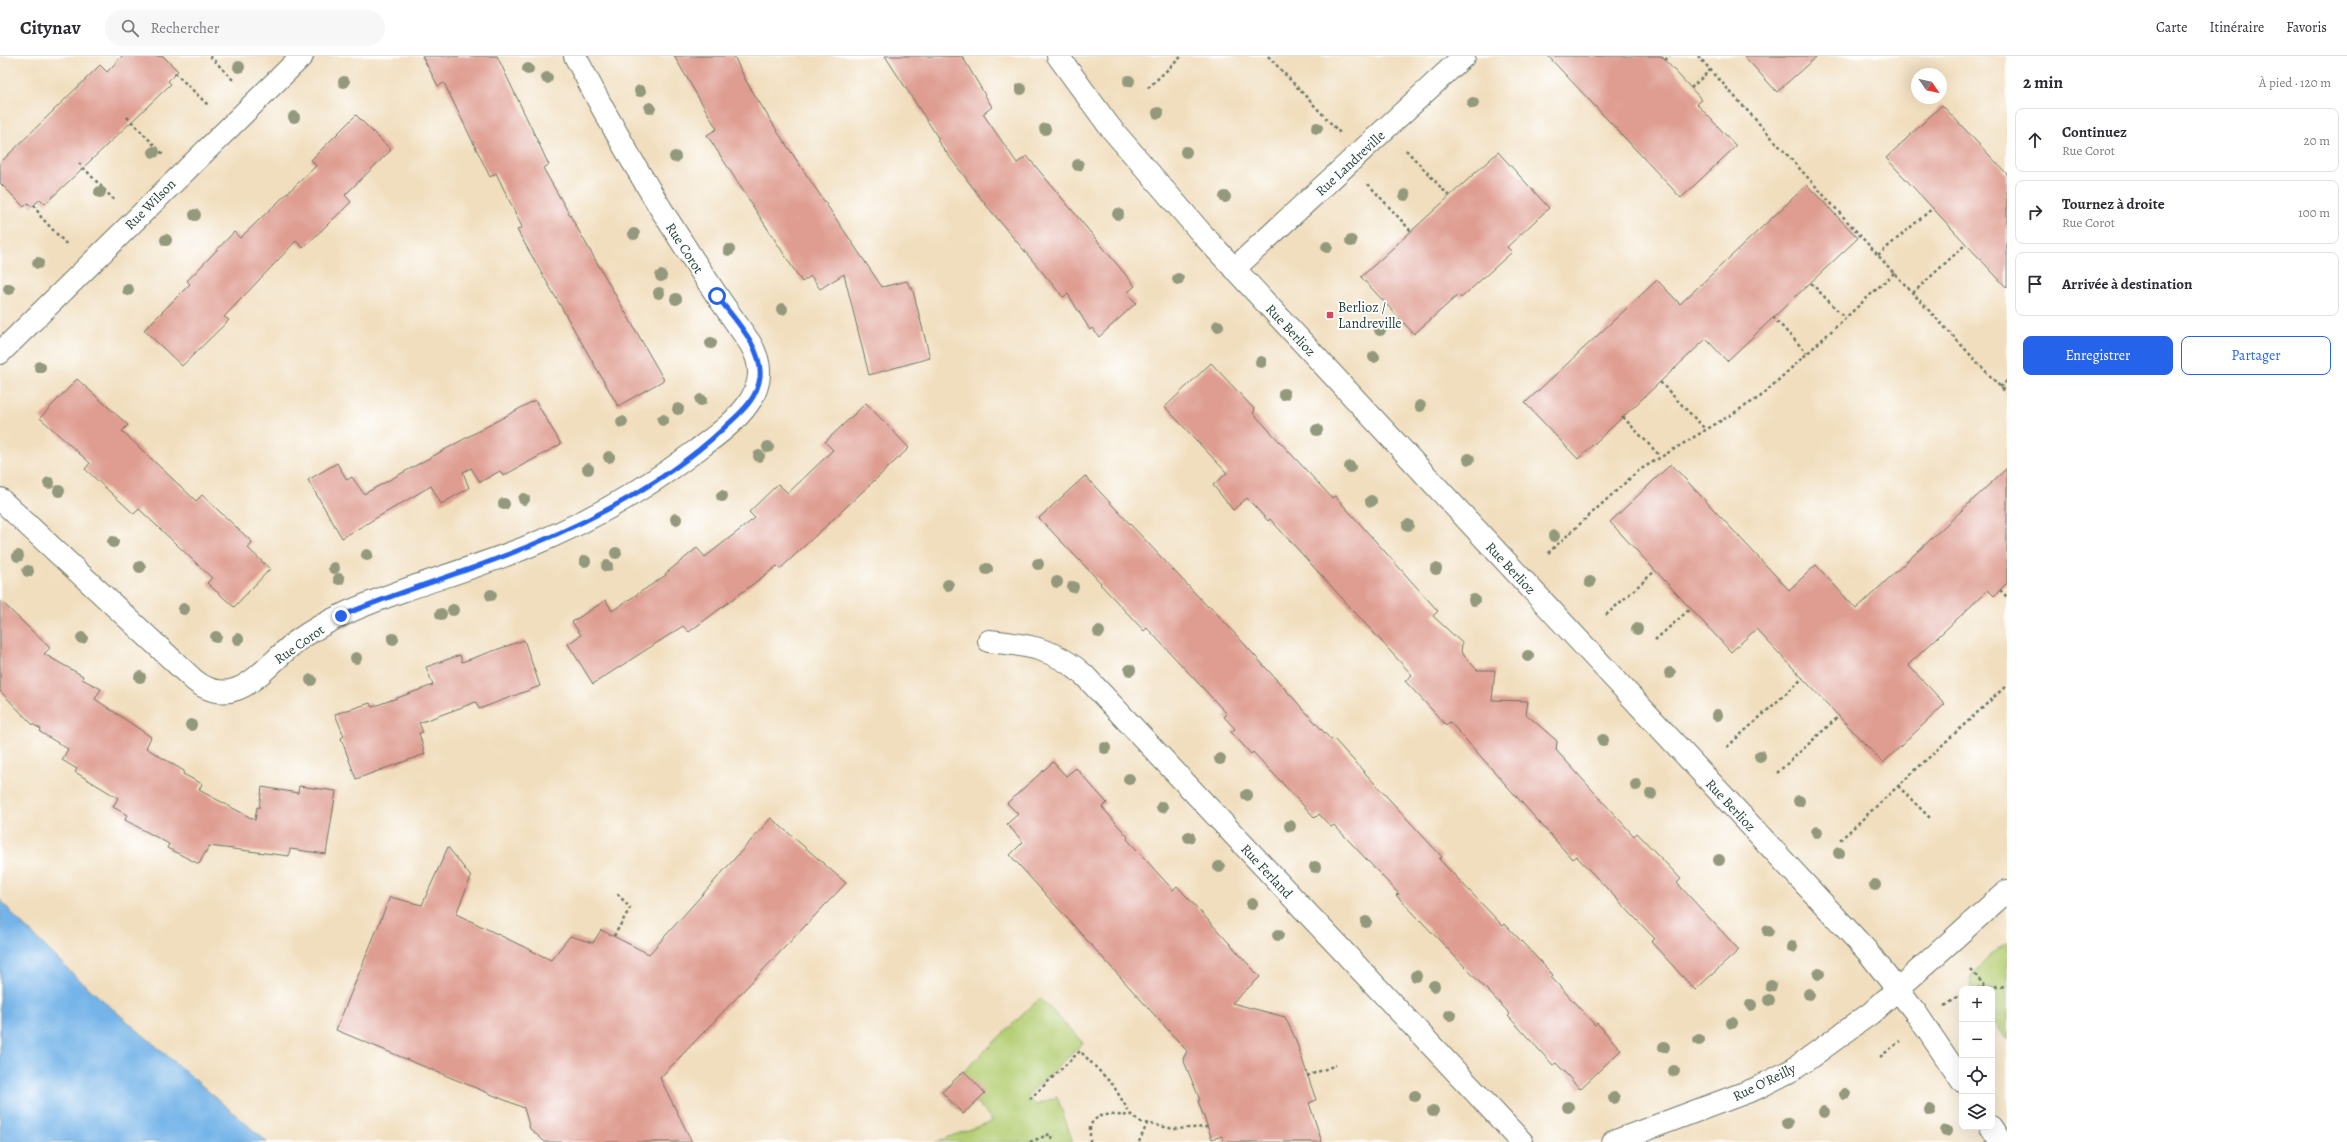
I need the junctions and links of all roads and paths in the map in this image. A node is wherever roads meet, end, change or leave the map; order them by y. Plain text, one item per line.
1 (210, 56) edge
2 (302, 56) edge
3 (575, 56) edge
4 (1058, 56) edge
5 (1182, 56) edge
6 (1268, 56) edge
7 (1464, 56) edge
8 (1670, 56) edge
9 (1698, 56) edge
10 (1665, 60) dead end
11 (1710, 70) junction
12 (175, 73) dead end
13 (236, 84) dead end
14 (1148, 88) dead end
15 (1691, 88) dead end
16 (211, 108) dead end
17 (127, 118) dead end
18 (1342, 135) dead end
19 (1404, 148) dead end
20 (164, 155) dead end
21 (79, 163) dead end
22 (1366, 183) dead end
23 (1449, 196) dead end
24 (116, 202) dead end
25 (34, 205) dead end
26 (1933, 208) dead end
27 (1411, 231) dead end
28 (1966, 244) dead end
29 (70, 247) dead end
30 (1878, 255) junction
31 (1234, 269) junction
32 (1894, 273) junction
33 (1811, 283) dead end
34 (1913, 293) junction
35 (1774, 317) dead end
36 (1845, 318) junction
37 (0, 353) edge
38 (1807, 353) junction
39 (2007, 380) edge
40 (1660, 382) dead end
41 (2000, 387) junction
42 (2007, 394) edge
43 (1623, 417) dead end
44 (1706, 430) junction
45 (1660, 456) junction
46 (0, 499) edge
47 (1548, 553) dead end
48 (1656, 571) dead end
49 (2000, 590) dead end
50 (2007, 597) edge
51 (1691, 608) dead end
52 (1606, 615) dead end
53 (1655, 640) dead end
54 (989, 641) dead end
55 (1803, 678) dead end
56 (2007, 685) edge
57 (1839, 716) dead end
58 (1727, 747) dead end
59 (1777, 772) dead end
60 (1898, 786) junction
61 (1930, 818) dead end
62 (1840, 840) dead end
63 (616, 892) dead end
64 (2007, 892) edge
65 (614, 936) dead end
66 (1971, 970) dead end
67 (2007, 985) edge
68 (1985, 986) joint
69 (1898, 990) junction
70 (1959, 996) edge
71 (1940, 1010) dead end
72 (1907, 1036) dead end
73 (1880, 1057) dead end
74 (1336, 1065) dead end
75 (1307, 1076) dead end
76 (1959, 1077) edge
77 (1030, 1099) dead end
78 (1131, 1115) junction
79 (1147, 1124) junction
80 (1208, 1127) dead end
81 (1993, 1130) edge
82 (1030, 1142) edge
83 (1053, 1142) edge
84 (1090, 1142) edge
85 (1140, 1142) edge
86 (1522, 1142) edge
87 (1613, 1142) edge
88 (2001, 1142) edge

1 - 13 path
2 - 37 street, Rue Wilson
3 - 46 street, Rue Corot
4 - 31 street, Rue Berlioz
5 - 14 path
6 - 18 path
7 - 31 street, Rue Landreville
8 - 10 path
9 - 11 path
11 - 15 path
11 - 30 path
12 - 16 path
17 - 20 path
19 - 23 path
21 - 24 path
22 - 27 path
25 - 29 path
26 - 30 path
28 - 34 path
30 - 32 path
31 - 69 street, Rue Berlioz
32 - 34 path
32 - 36 path
33 - 36 path
34 - 41 path
35 - 38 path
36 - 38 path
38 - 44 path
39 - 41 path
40 - 44 path
41 - 42 path
43 - 45 path
44 - 45 path
45 - 47 path
48 - 52 path
49 - 50 path
51 - 53 path
54 - 86 street, Rue Ferland
55 - 58 path
56 - 60 path
57 - 59 path
60 - 61 path
60 - 62 path
63 - 65 path
64 - 69 street, Rue O'Reilly
66 - 68 path
67 - 68 path
69 - 76 street, Rue Berlioz
69 - 87 street, Rue O'Reilly
70 - 71 path
72 - 73 path
74 - 75 path
77 - 78 path
78 - 79 path
78 - 84 path
79 - 80 path
79 - 85 path
81 - 88 street
82 - 83 path

